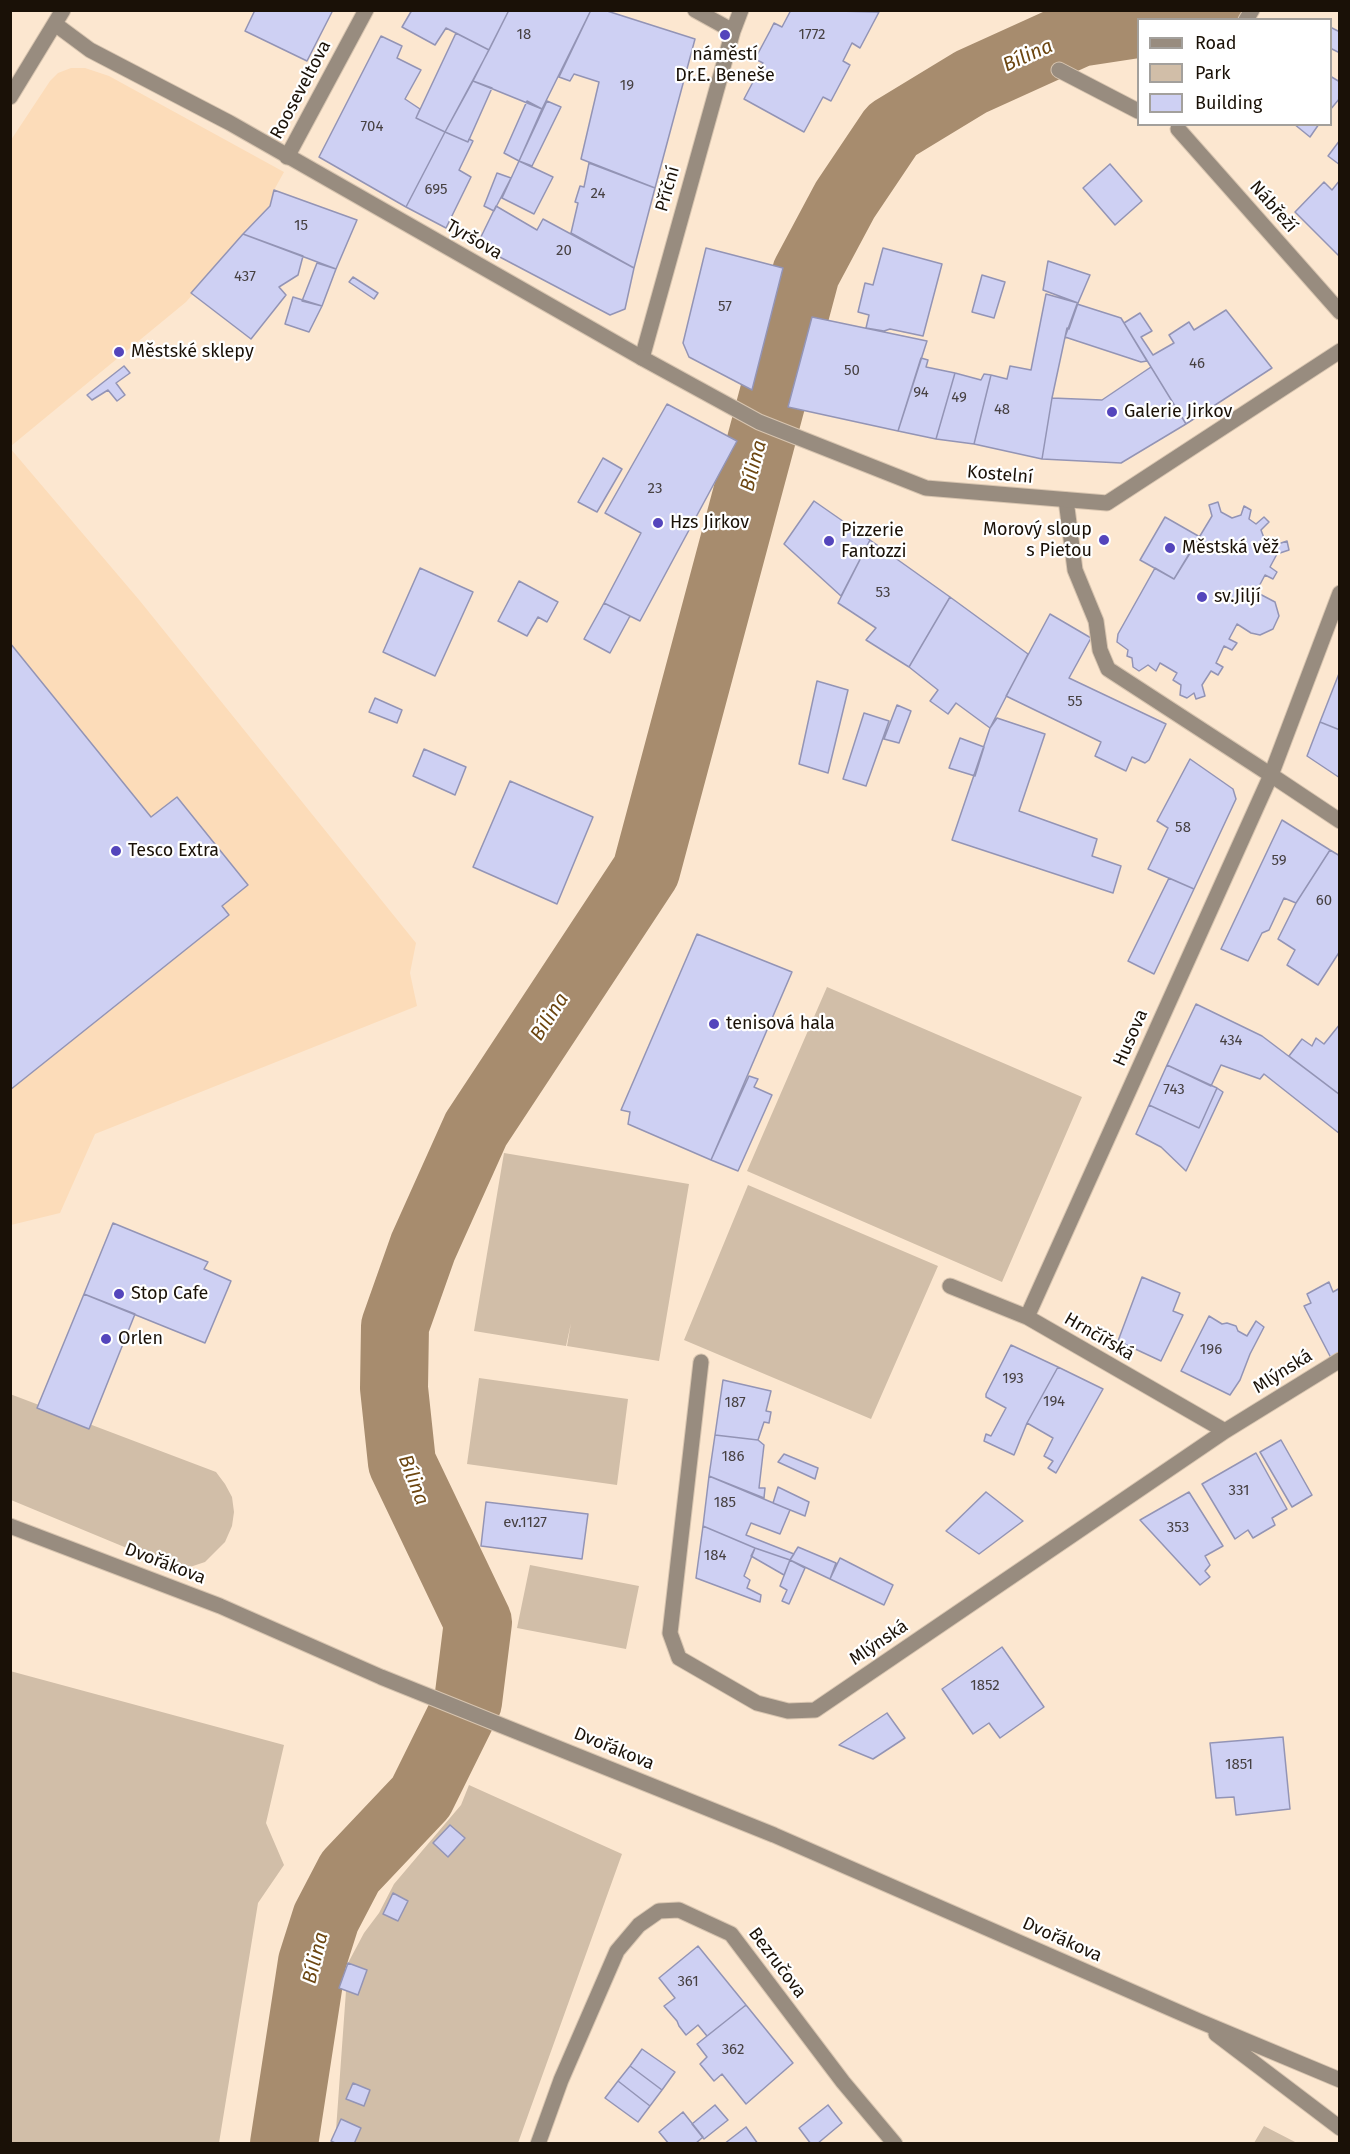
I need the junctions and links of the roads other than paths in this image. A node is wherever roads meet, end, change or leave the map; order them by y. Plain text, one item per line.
1 (366, 10) edge
2 (695, 10) edge
3 (741, 10) edge
4 (59, 17) edge
5 (733, 31) junction
6 (1059, 70) dead end
7 (10, 97) edge
8 (1137, 110) edge
9 (1176, 126) edge
10 (287, 157) junction
11 (1340, 312) edge
12 (1340, 351) edge
13 (642, 358) junction
14 (1066, 500) junction
15 (1340, 593) edge
16 (1270, 775) junction
17 (1340, 821) edge
18 (950, 1286) dead end
19 (1027, 1317) junction
20 (1340, 1360) edge
21 (701, 1362) dead end
22 (1225, 1431) junction
23 (10, 1526) edge
24 (1199, 2021) junction
25 (1340, 2080) edge
26 (1340, 2128) edge
27 (538, 2144) edge
28 (895, 2144) edge

1 - 10 street, Rooseveltova
2 - 5 street
3 - 5 street, Příční
4 - 7 street
4 - 10 street, Tyršova
5 - 13 street, Příční
6 - 8 street
9 - 11 street, Nábřeží
10 - 13 street, Tyršova
12 - 14 street, Kostelní
13 - 14 street, Kostelní
14 - 16 street
15 - 16 street
16 - 17 street
16 - 19 street, Husova
18 - 19 street, Hrnčířská
19 - 22 street, Hrnčířská
20 - 22 street, Mlýnská
21 - 22 street, Mlýnská
23 - 24 street, Dvořákova
24 - 25 street, Dvořákova
24 - 26 street, Dvořákova
27 - 28 street, Bezručova

